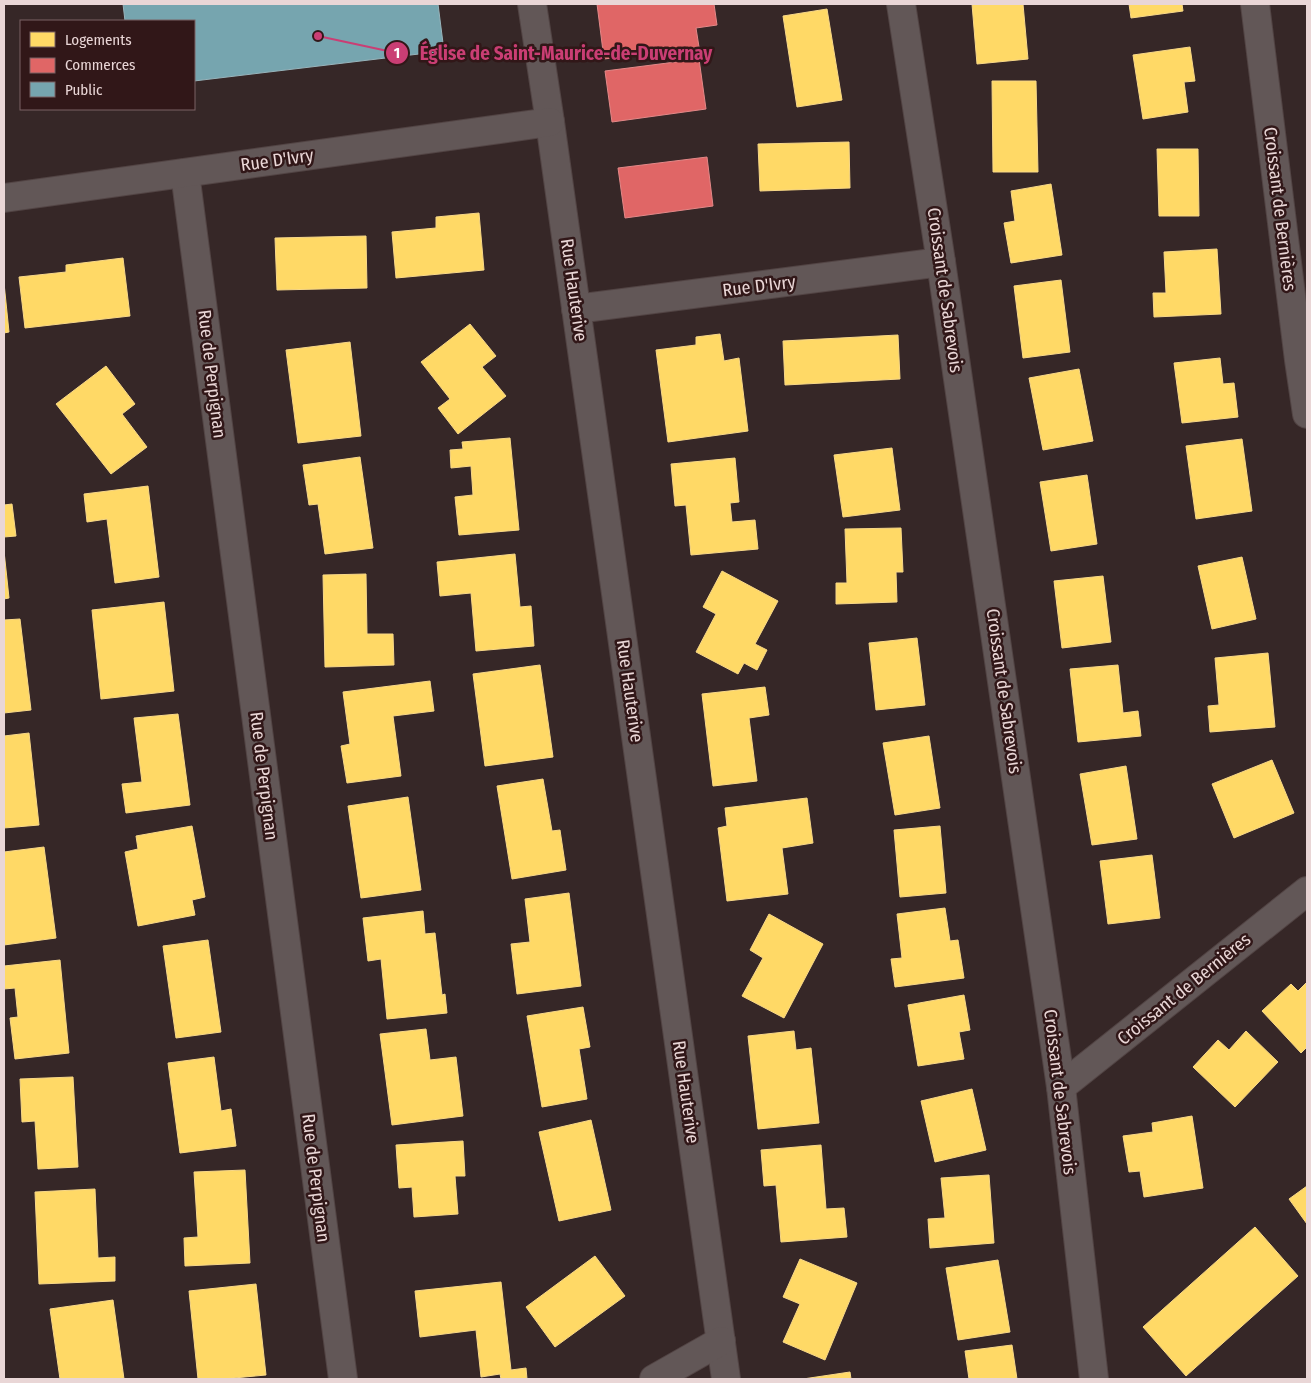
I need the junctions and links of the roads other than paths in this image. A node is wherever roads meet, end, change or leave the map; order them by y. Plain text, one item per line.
1 (532, 4) edge
2 (901, 4) edge
3 (1255, 4) edge
4 (550, 122) junction
5 (185, 173) junction
6 (4, 198) edge
7 (941, 262) junction
8 (576, 309) junction
9 (1303, 359) edge
10 (1307, 414) edge
11 (1307, 891) edge
12 (1062, 1086) junction
13 (721, 1341) junction
14 (343, 1379) edge
15 (654, 1379) edge
16 (726, 1379) edge
17 (1094, 1379) edge

1 - 4 street, Rue Hauterive
2 - 7 street, Croissant de Sabrevois
3 - 9 street, Croissant de Bernières
4 - 5 street, Rue D'Ivry
4 - 8 street, Rue Hauterive
5 - 6 street, Rue D'Ivry
5 - 14 street, Rue de Perpignan
7 - 8 street, Rue D'Ivry
7 - 12 street, Croissant de Sabrevois
8 - 13 street, Rue Hauterive
9 - 10 street, Croissant de Bernières
11 - 12 street, Croissant de Bernières
12 - 17 street, Croissant de Sabrevois
13 - 15 street
13 - 16 street, Rue Hauterive

